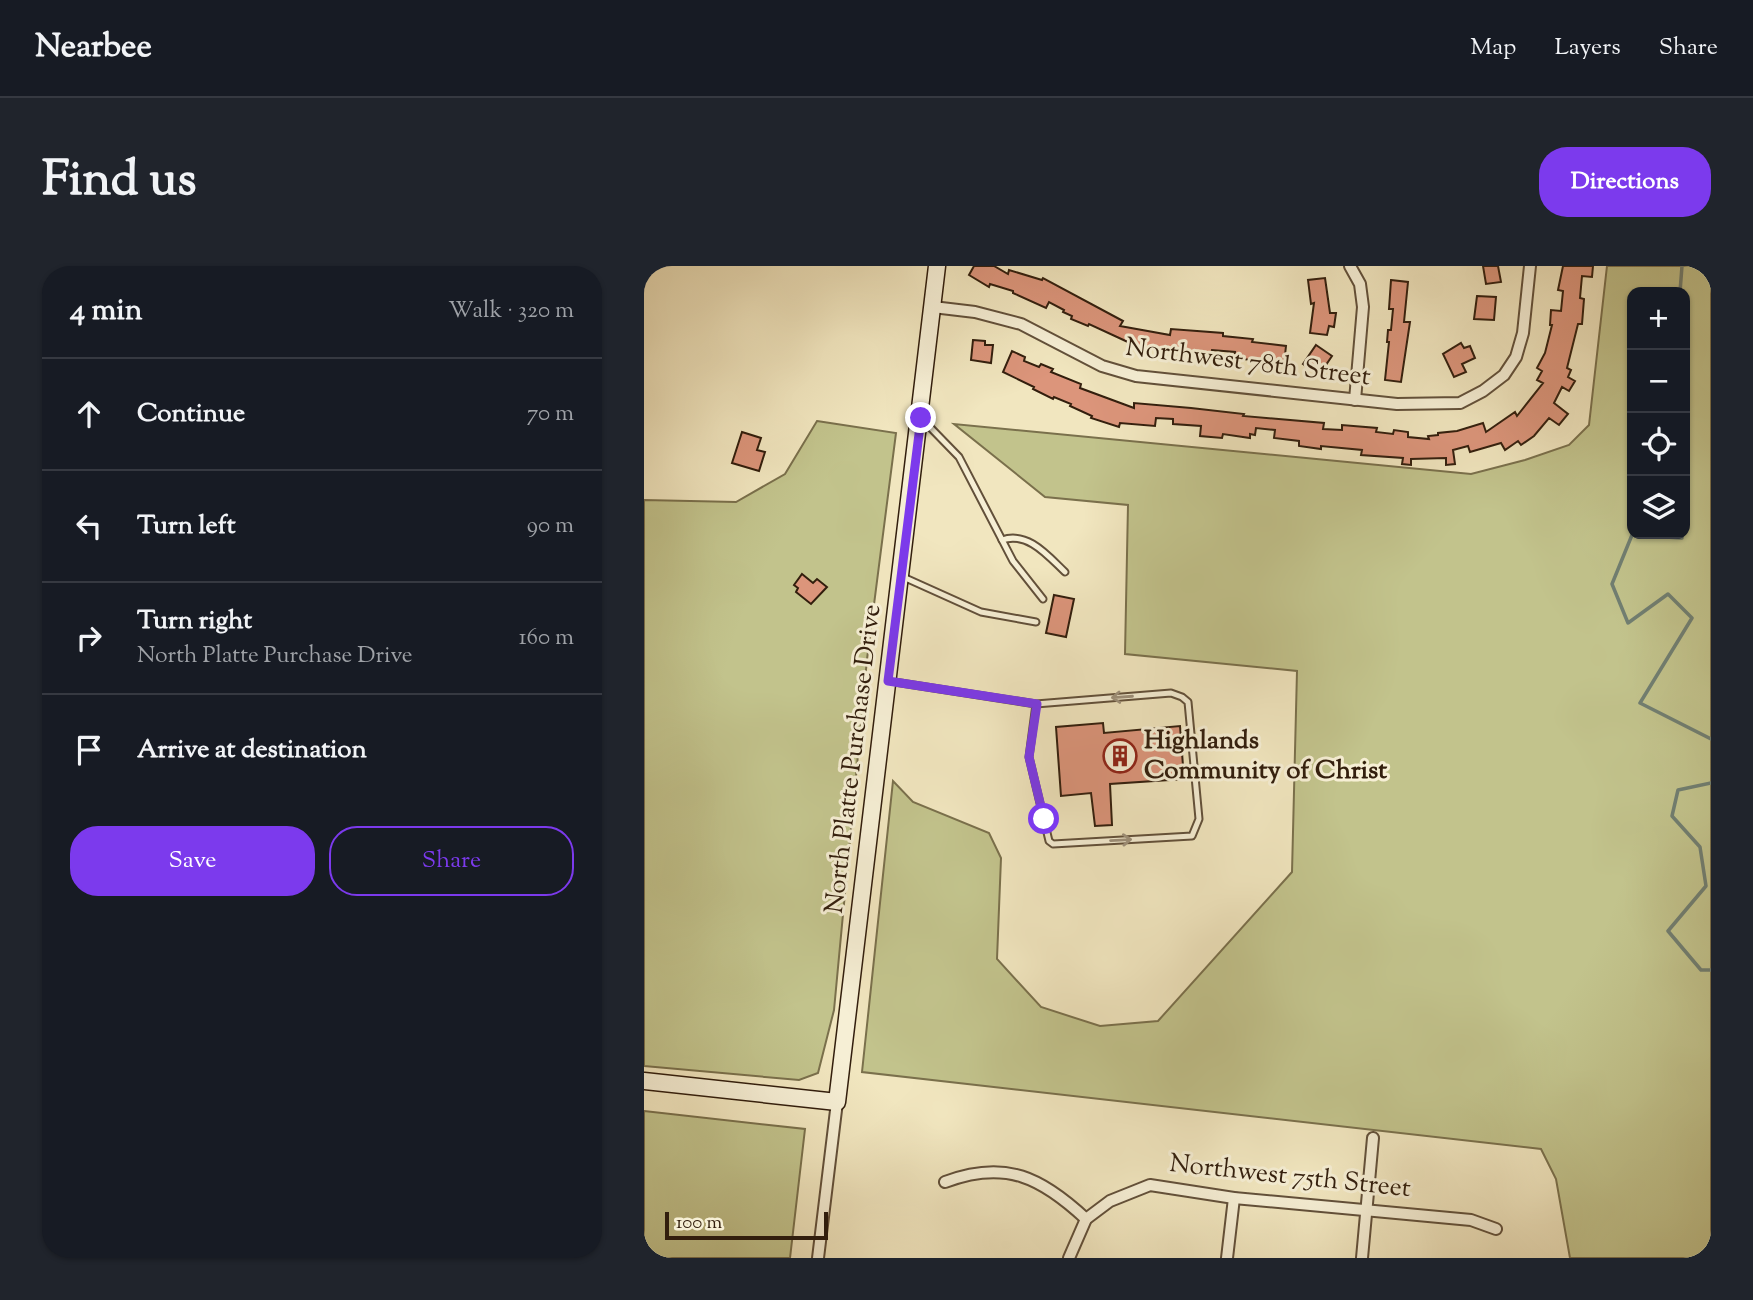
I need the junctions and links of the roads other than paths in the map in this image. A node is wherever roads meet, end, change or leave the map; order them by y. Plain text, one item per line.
1 (937, 266) edge
2 (1350, 266) edge
3 (1531, 266) edge
4 (933, 307) junction
5 (1354, 400) junction
6 (921, 418) junction
7 (1002, 540) junction
8 (1065, 572) dead end
9 (901, 576) junction
10 (1043, 599) dead end
11 (1035, 622) dead end
12 (888, 681) junction
13 (1037, 704) junction
14 (644, 1081) edge
15 (837, 1102) junction
16 (1373, 1138) dead end
17 (945, 1182) dead end
18 (1234, 1198) junction
19 (1366, 1209) junction
20 (1086, 1219) junction
21 (1496, 1229) dead end
22 (818, 1258) edge
23 (1069, 1258) edge
24 (1227, 1258) edge
25 (1362, 1258) edge

1 - 4 street, North Platte Purchase Drive
2 - 5 street
3 - 5 street, Northwest 78th Street
4 - 5 street, Northwest 78th Street
4 - 6 street, North Platte Purchase Drive
6 - 7 lane
6 - 9 street, North Platte Purchase Drive
7 - 8 lane
7 - 10 lane
9 - 11 lane
9 - 12 street, North Platte Purchase Drive
12 - 13 lane
12 - 15 street, North Platte Purchase Drive
13 -> 13 lane
14 - 15 street
15 - 22 street, North Platte Purchase Drive
16 - 19 street
17 - 20 street
18 - 19 street, Northwest 75th Street
18 - 20 street, Northwest 75th Street
18 - 24 street
19 - 21 street, Northwest 75th Street
19 - 25 street
20 - 23 street

